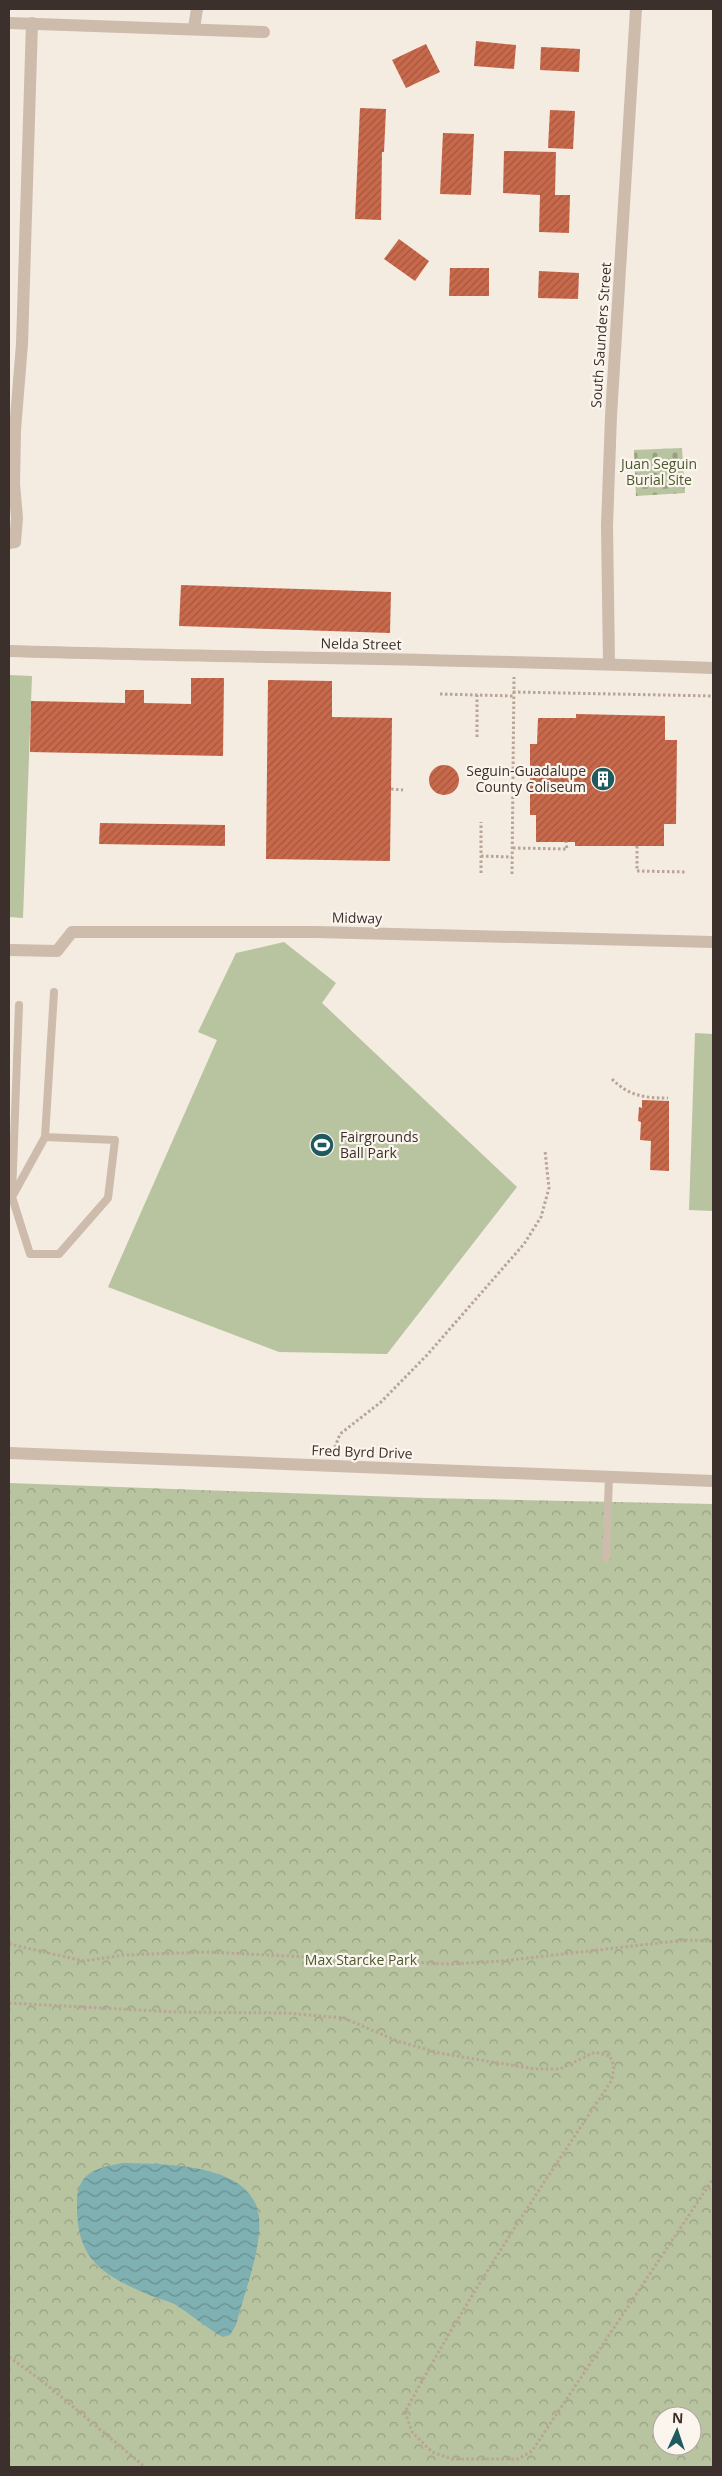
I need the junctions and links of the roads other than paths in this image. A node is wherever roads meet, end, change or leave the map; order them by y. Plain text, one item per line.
1 (197, 9) edge
2 (636, 9) edge
3 (9, 23) edge
4 (32, 23) junction
5 (194, 28) junction
6 (264, 32) dead end
7 (12, 543) edge
8 (9, 651) edge
9 (609, 664) junction
10 (713, 668) edge
11 (713, 942) edge
12 (9, 950) edge
13 (54, 992) dead end
14 (19, 1005) dead end
15 (45, 1137) junction
16 (10, 1199) edge
17 (9, 1453) edge
18 (609, 1477) junction
19 (713, 1481) edge
20 (606, 1558) dead end

1 - 5 street
2 - 9 street, South Saunders Street
3 - 4 street
4 - 5 street
4 - 7 street
5 - 6 street
8 - 9 street, Nelda Street
9 - 10 street, Nelda Street
11 - 12 street, Midway
13 - 15 lane
14 - 16 lane
15 - 16 lane
15 - 16 lane
17 - 18 street, Fred Byrd Drive
18 - 19 street, Fred Byrd Drive
18 - 20 lane

